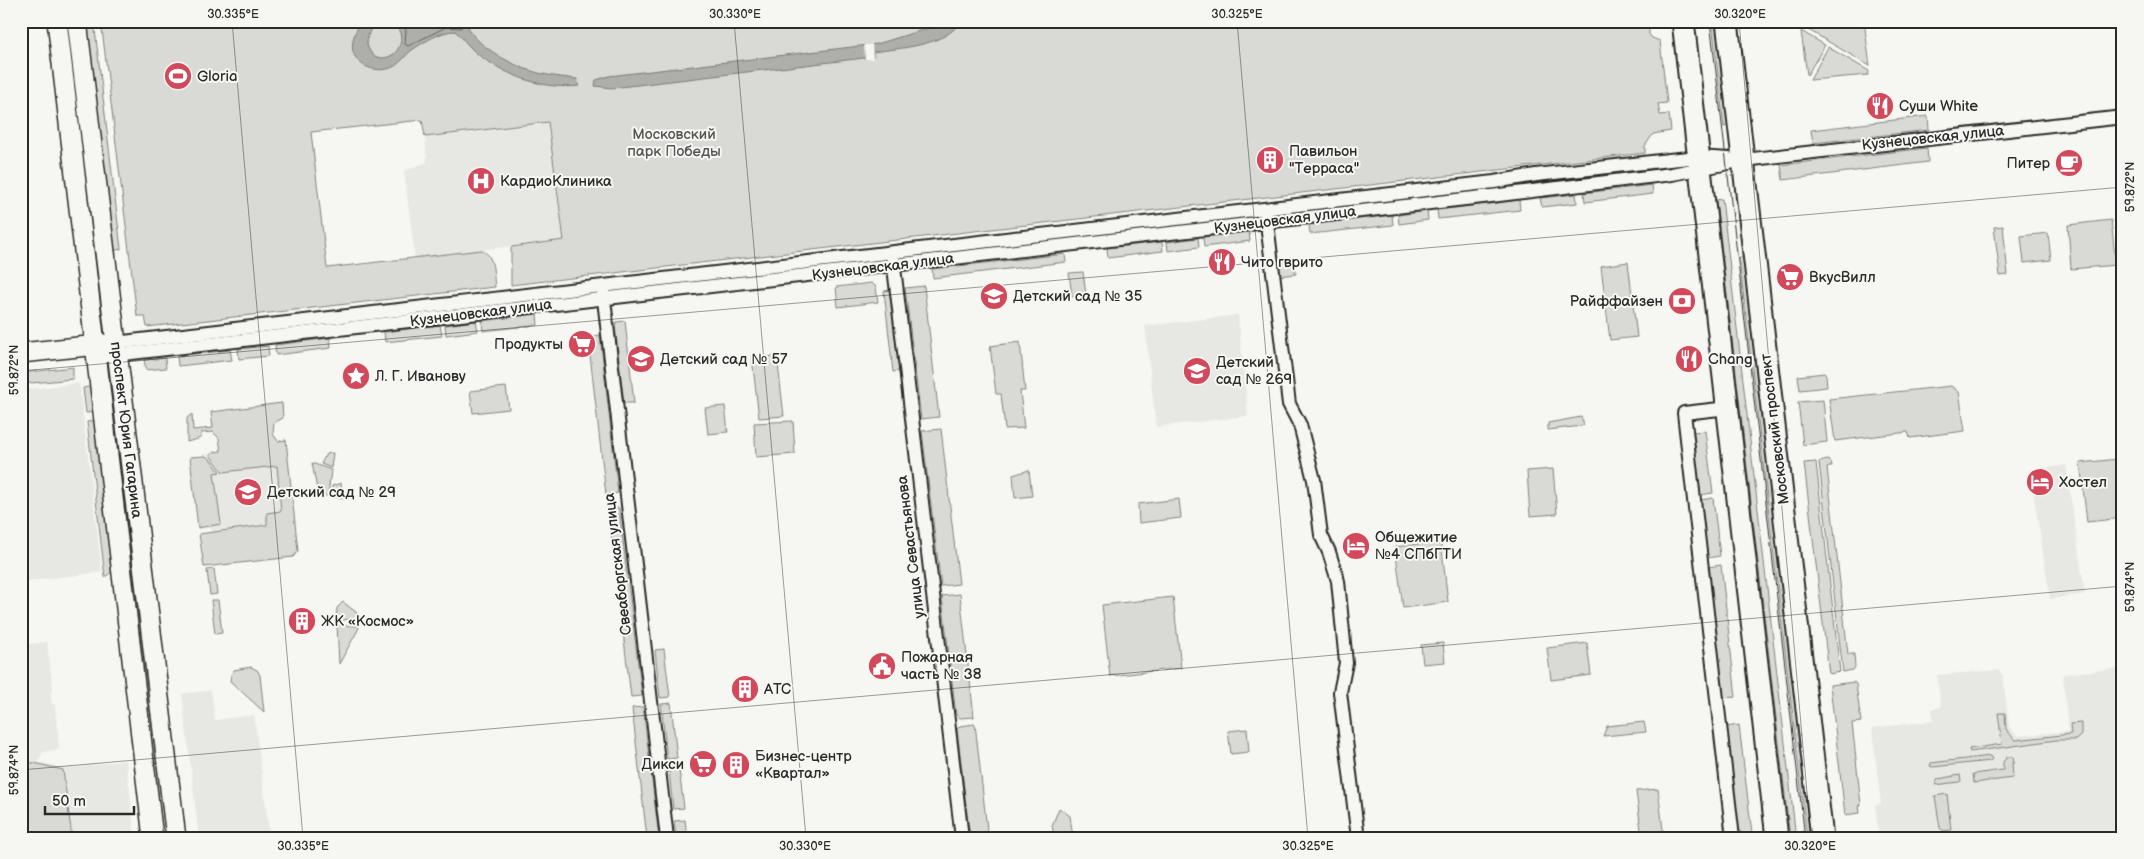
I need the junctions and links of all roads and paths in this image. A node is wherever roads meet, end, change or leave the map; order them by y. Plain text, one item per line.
1 (57, 21) edge
2 (77, 21) edge
3 (1683, 21) edge
4 (1727, 21) edge
5 (2123, 117) edge
6 (1744, 160) junction
7 (1699, 163) junction
8 (1265, 208) junction
9 (1267, 222) junction
10 (893, 252) junction
11 (894, 266) junction
12 (602, 286) junction
13 (604, 299) junction
14 (116, 349) junction
15 (96, 351) junction
16 (21, 353) edge
17 (21, 366) edge
18 (1728, 408) junction
19 (153, 838) edge
20 (176, 838) edge
21 (666, 838) edge
22 (962, 838) edge
23 (1358, 838) edge
24 (1733, 838) edge
25 (1777, 838) edge
26 (1822, 838) edge

1 - 15 main road, проспект Юрия Гагарина
2 - 14 main road, проспект Юрия Гагарина
3 - 7 main road
4 - 6 main road, Московский проспект
5 - 6 street, Кузнецовская улица
6 - 7 street, Кузнецовская улица
6 - 26 main road, Московский проспект
7 - 8 street, Кузнецовская улица
7 - 9 street, Кузнецовская улица
7 - 18 main road
8 - 9 street
8 - 10 street, Кузнецовская улица
9 - 11 street, Кузнецовская улица
9 - 23 street
10 - 11 street, улица Севастьянова
10 - 12 street, Кузнецовская улица
11 - 13 street, Кузнецовская улица
11 - 22 street, улица Севастьянова
12 - 13 street, Свеаборгская улица
12 - 14 street, Кузнецовская улица
13 - 14 street, Кузнецовская улица
13 - 21 street, Свеаборгская улица
14 - 15 main road, Кузнецовская улица
14 - 20 main road, проспект Юрия Гагарина
15 - 16 main road, Кузнецовская улица
15 - 17 main road, Кузнецовская улица
15 - 19 main road, проспект Юрия Гагарина
18 - 24 street
18 - 25 main road

